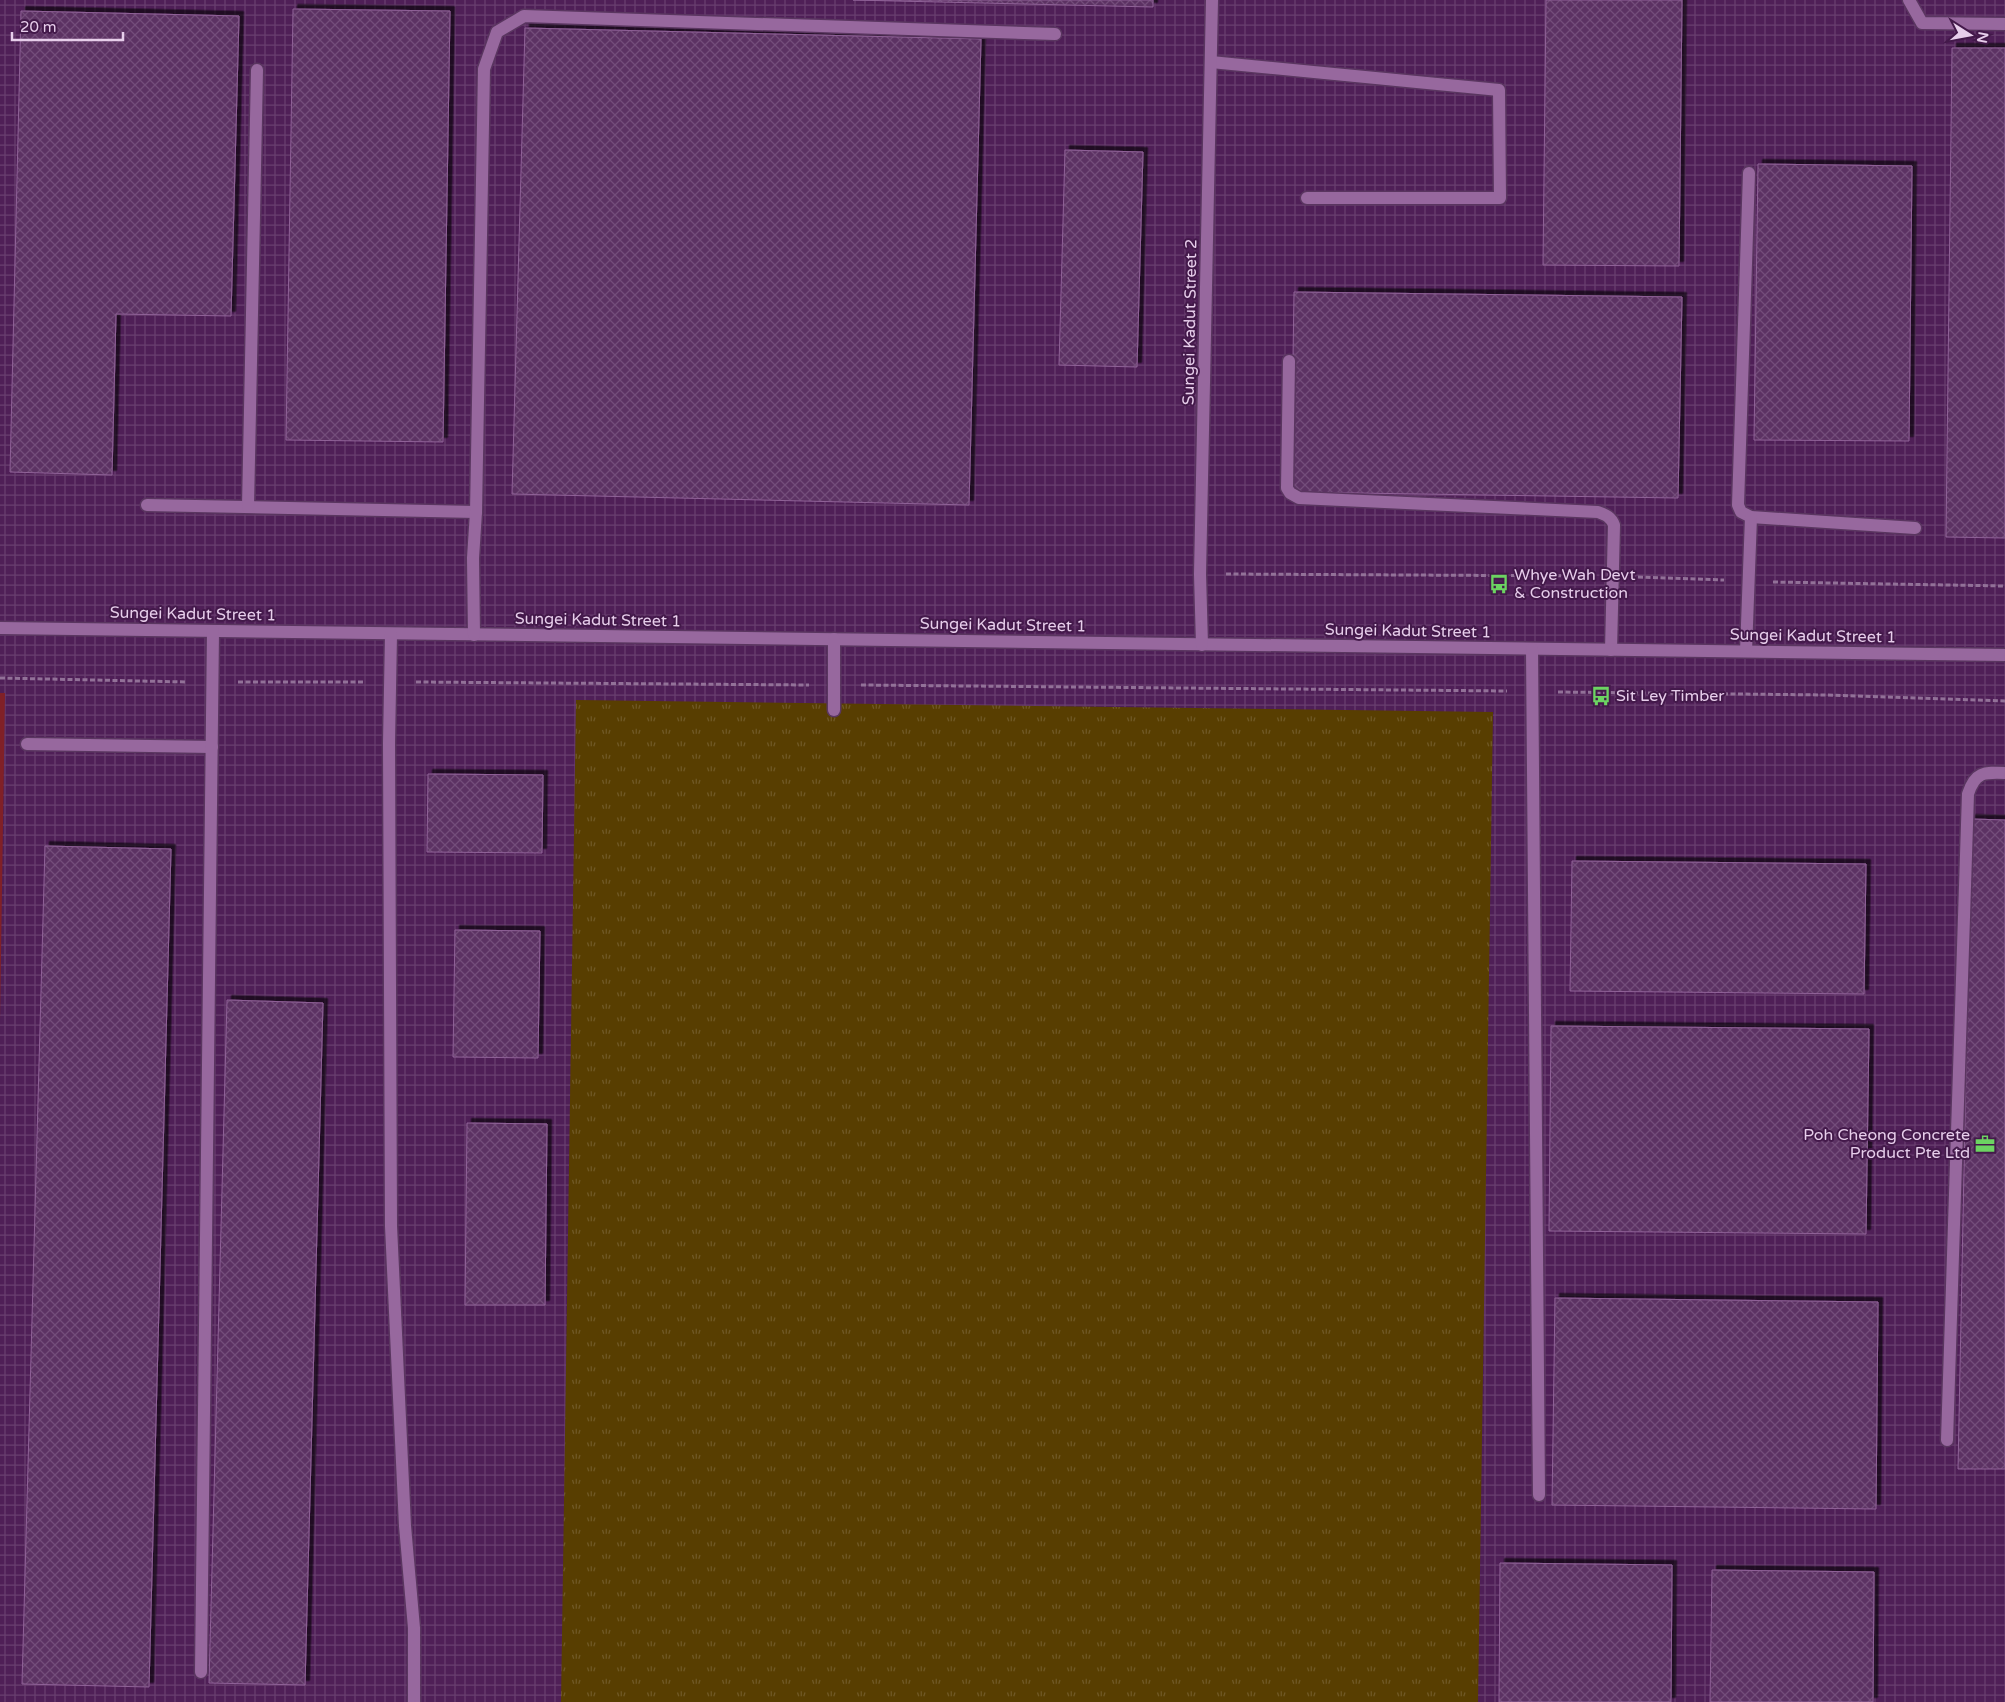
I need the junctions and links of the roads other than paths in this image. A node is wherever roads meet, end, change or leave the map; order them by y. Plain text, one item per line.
1 (1212, 0) edge
2 (1908, 0) edge
3 (2005, 24) edge
4 (1054, 34) dead end
5 (1211, 62) junction
6 (257, 70) dead end
7 (1748, 173) dead end
8 (1307, 198) dead end
9 (1290, 361) dead end
10 (147, 504) dead end
11 (248, 507) junction
12 (476, 512) junction
13 (1751, 517) junction
14 (1915, 528) dead end
15 (0, 628) edge
16 (213, 631) junction
17 (391, 634) junction
18 (474, 635) junction
19 (834, 639) junction
20 (1202, 644) junction
21 (1532, 649) junction
22 (1611, 650) junction
23 (1746, 651) junction
24 (2005, 655) edge
25 (834, 710) dead end
26 (27, 744) dead end
27 (212, 747) junction
28 (2005, 773) edge
29 (1947, 1440) dead end
30 (1539, 1495) dead end
31 (201, 1672) dead end
32 (414, 1702) edge

1 - 5 street, Sungei Kadut Street 2
2 - 3 street
4 - 12 street
5 - 8 street
5 - 20 street, Sungei Kadut Street 2
6 - 11 street
7 - 13 street
9 - 22 street
10 - 11 street
11 - 12 street
12 - 18 street
13 - 14 street
13 - 23 street
15 - 16 street, Sungei Kadut Street 1
16 - 17 street, Sungei Kadut Street 1
16 - 27 street
17 - 18 street, Sungei Kadut Street 1
17 - 32 street
18 - 19 street, Sungei Kadut Street 1
19 - 20 street, Sungei Kadut Street 1
19 - 25 street
20 - 21 street, Sungei Kadut Street 1
21 - 22 street, Sungei Kadut Street 1
21 - 30 street
22 - 23 street, Sungei Kadut Street 1
23 - 24 street, Sungei Kadut Street 1
26 - 27 street
27 - 31 street
28 - 29 street

